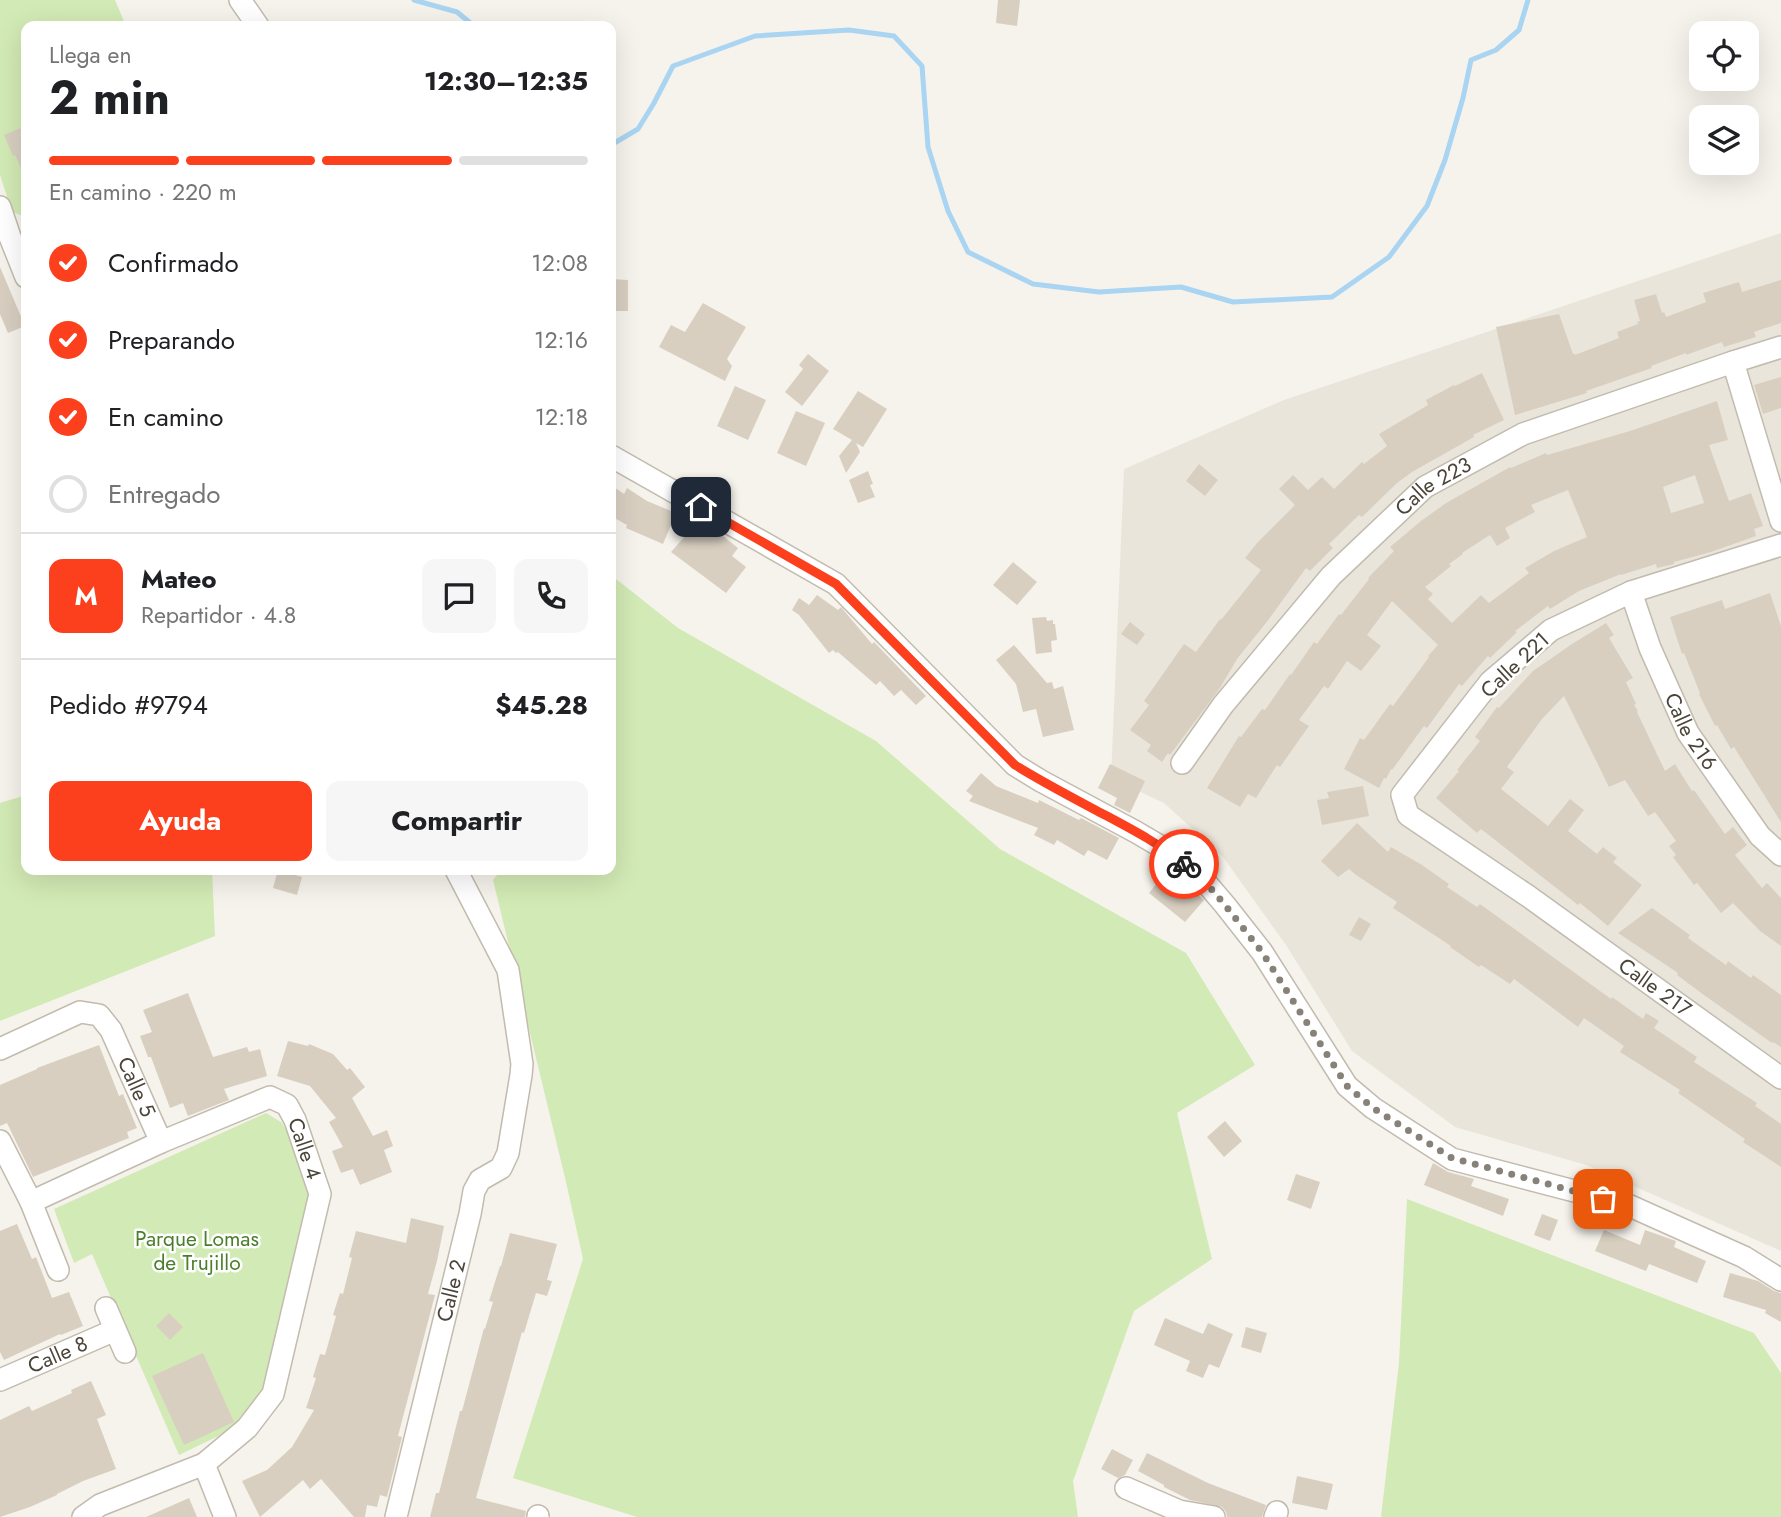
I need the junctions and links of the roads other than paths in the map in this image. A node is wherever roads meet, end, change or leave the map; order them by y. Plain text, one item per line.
1 (240, 0) edge
2 (255, 21) edge
3 (0, 207) edge
4 (12, 236) edge
5 (21, 262) edge
6 (1781, 347) edge
7 (1732, 362) junction
8 (616, 459) edge
9 (1781, 521) edge
10 (1781, 545) edge
11 (1631, 592) junction
12 (1182, 763) dead end
13 (1781, 855) edge
14 (459, 875) edge
15 (1528, 896) joint
16 (0, 1049) edge
17 (1781, 1078) edge
18 (0, 1141) edge
19 (161, 1142) junction
20 (31, 1202) junction
21 (58, 1270) dead end
22 (1781, 1280) edge
23 (106, 1308) dead end
24 (115, 1330) junction
25 (125, 1352) dead end
26 (0, 1380) edge
27 (204, 1464) junction
28 (1126, 1488) dead end
29 (83, 1517) edge
30 (225, 1517) edge
31 (396, 1517) edge
32 (1214, 1517) edge

1 - 2 street
3 - 4 street
4 - 5 street
6 - 7 street, Calle 223
7 - 9 street
7 - 12 street, Calle 223
8 - 22 street
10 - 11 street, Calle 221
11 - 13 street, Calle 216
11 - 15 street, Calle 221
14 - 31 street, Calle 2
15 - 17 street, Calle 217
16 - 19 street, Calle 5
18 - 20 street
19 - 20 street, Calle 4
19 - 27 street, Calle 4
20 - 21 street
23 - 24 street
24 - 25 street
24 - 26 street, Calle 8
27 - 29 street, Calle 4
27 - 30 street
28 - 32 street

